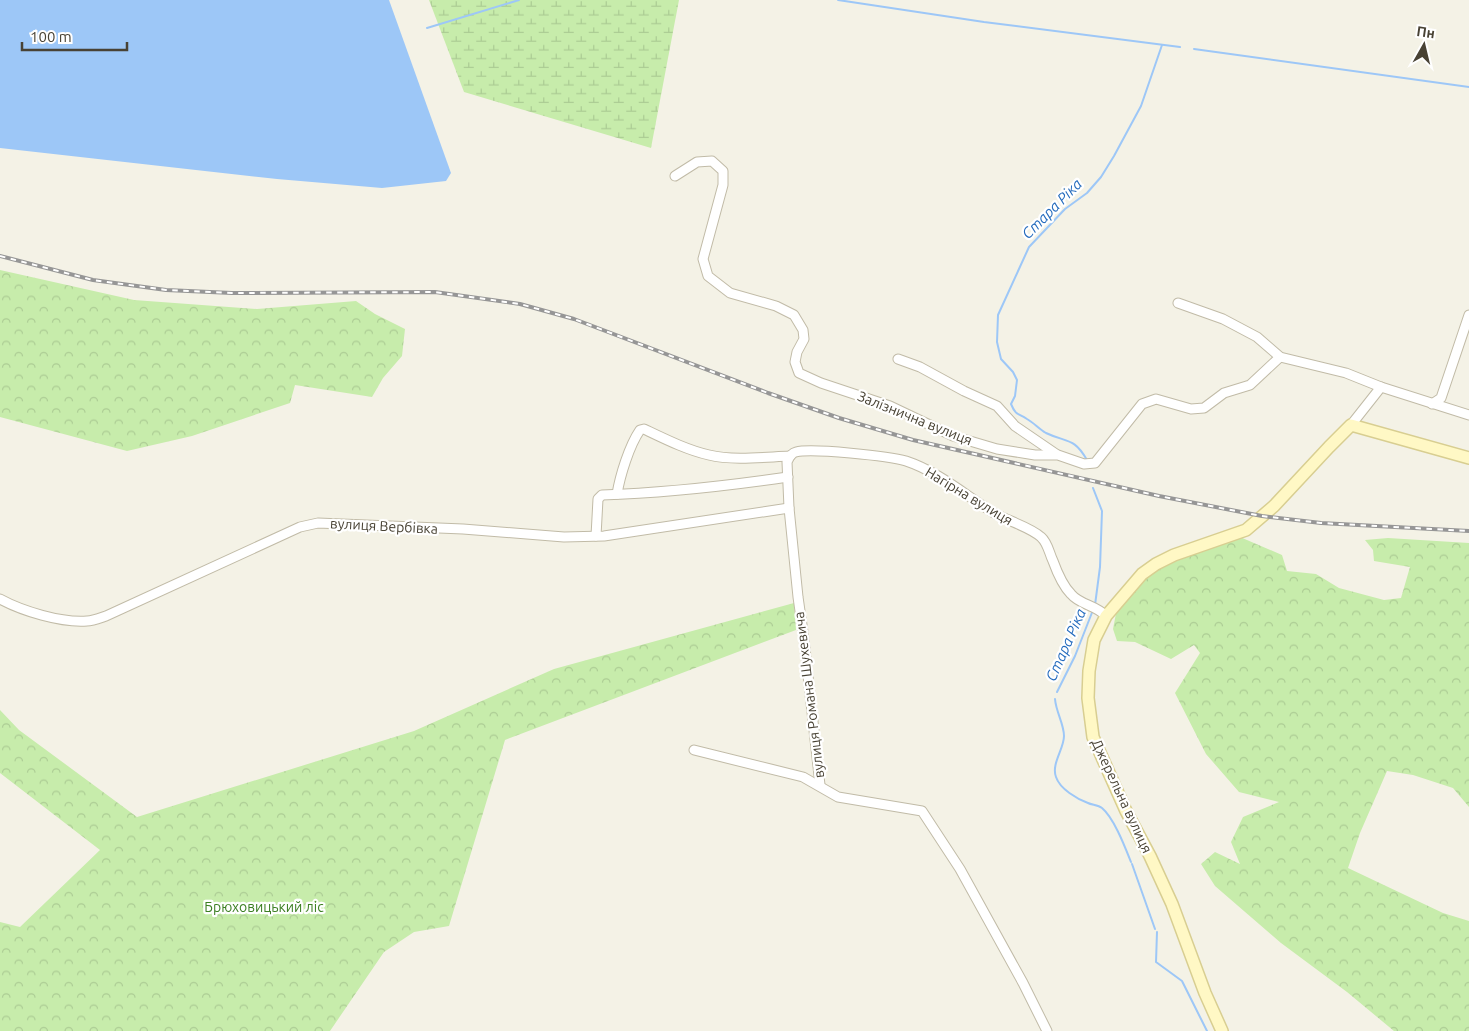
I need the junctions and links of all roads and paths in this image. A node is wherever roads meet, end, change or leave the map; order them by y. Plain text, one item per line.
1 (675, 176) dead end
2 (1178, 303) dead end
3 (1469, 315) edge
4 (1466, 330) edge
5 (1280, 358) junction
6 (898, 359) dead end
7 (1381, 387) junction
8 (1432, 404) junction
9 (1469, 415) edge
10 (1352, 425) junction
11 (1058, 455) junction
12 (790, 456) junction
13 (1469, 458) edge
14 (788, 477) junction
15 (617, 494) junction
16 (789, 508) junction
17 (596, 536) junction
18 (0, 599) edge
19 (1103, 613) junction
20 (694, 750) dead end
21 (820, 785) junction
22 (1046, 1031) edge
23 (1222, 1031) edge

1 - 11 street, Залізнична вулиця
2 - 5 street
3 - 4 street
4 - 8 street
5 - 7 street
5 - 11 street, Залізнична вулиця
6 - 11 street, Залізнична вулиця
7 - 8 street
7 - 10 street, Джерельна вулиця
8 - 9 street
10 - 13 street
10 - 19 street, Джерельна вулиця
12 - 14 street, вулиця Романа Шухевича
12 - 15 street, Нагірна вулиця
12 - 19 street, Нагірна вулиця
14 - 15 street
14 - 16 street, вулиця Романа Шухевича
15 - 17 street
16 - 17 street, вулиця Вербівка
16 - 21 street, вулиця Романа Шухевича
17 - 18 street, вулиця Вербівка
19 - 23 street, Джерельна вулиця
20 - 21 street
21 - 22 street, вулиця Романа Шухевича

